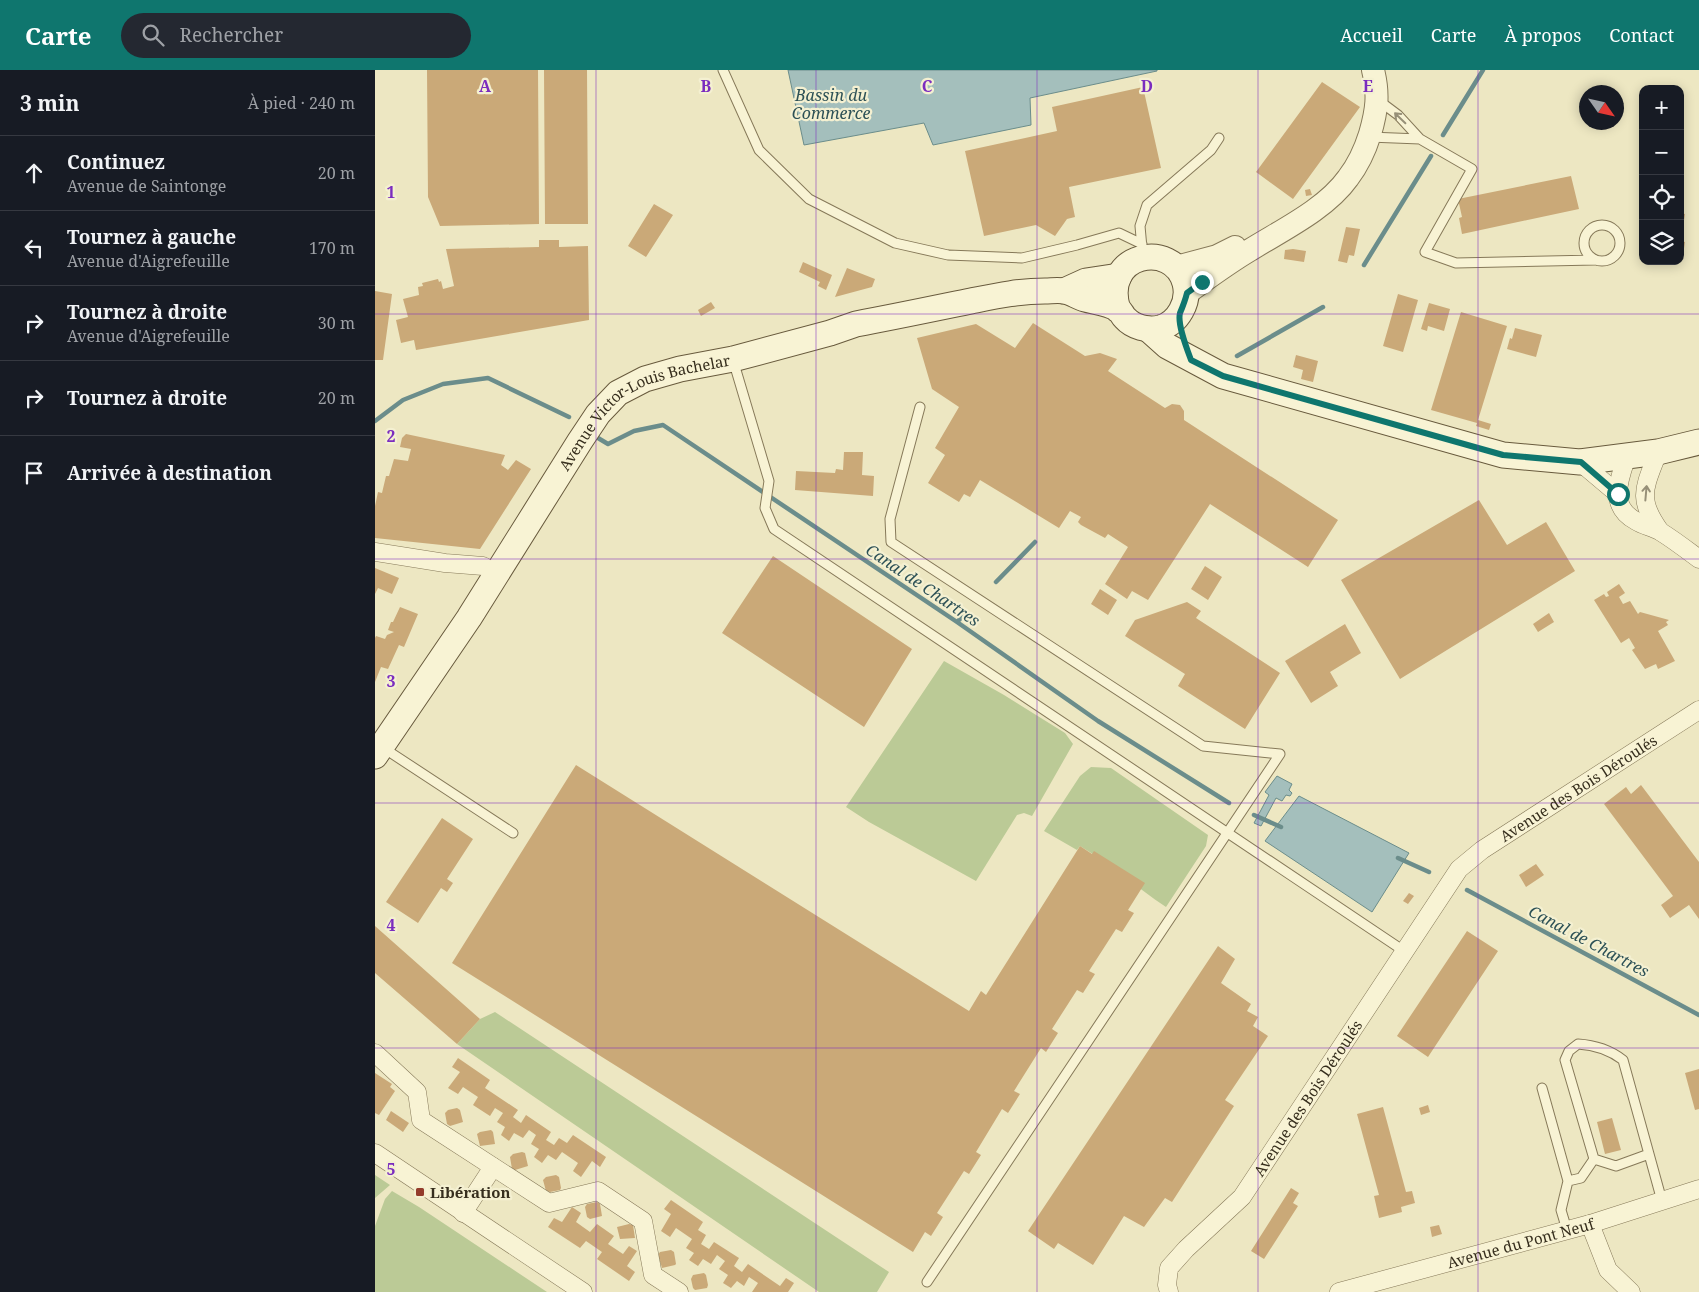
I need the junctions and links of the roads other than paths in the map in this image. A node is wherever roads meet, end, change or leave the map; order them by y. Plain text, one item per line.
1 (723, 70) edge
2 (1373, 70) edge
3 (1378, 100) junction
4 (1369, 137) junction
5 (1219, 138) dead end
6 (1423, 140) junction
7 (1313, 211) junction
8 (1143, 251) junction
9 (1595, 260) junction
10 (1176, 267) junction
11 (1119, 276) junction
12 (1064, 291) junction
13 (1183, 304) junction
14 (1119, 310) junction
15 (1148, 329) junction
16 (733, 360) junction
17 (1206, 367) junction
18 (920, 407) dead end
19 (1699, 442) edge
20 (1658, 452) junction
21 (1627, 456) junction
22 (1581, 462) junction
23 (1618, 494) junction
24 (1660, 531) junction
25 (375, 552) edge
26 (1699, 559) edge
27 (496, 574) junction
28 (1699, 710) edge
29 (377, 749) edge
30 (513, 833) dead end
31 (1227, 833) junction
32 (1404, 951) junction
33 (375, 1053) edge
34 (1542, 1088) dead end
35 (375, 1153) edge
36 (1649, 1154) junction
37 (1594, 1158) junction
38 (493, 1167) junction
39 (1568, 1181) junction
40 (1699, 1188) edge
41 (1662, 1201) junction
42 (463, 1212) junction
43 (1590, 1224) junction
44 (1567, 1230) junction
45 (927, 1282) dead end
46 (573, 1289) edge
47 (679, 1292) edge
48 (1169, 1292) edge
49 (1339, 1292) edge
50 (1631, 1292) edge

1 - 8 lane
2 - 3 street
3 - 4 street
6 -> 3 lane
4 - 6 lane
4 - 7 street
5 - 8 lane
6 - 9 lane
7 - 10 street
7 - 13 street
8 - 10 main road
8 - 11 main road
9 - 9 lane
10 - 13 main road
11 - 12 main road, Avenue Victor-Louis Bachelar
11 - 14 main road
12 - 14 main road, Avenue Victor-Louis Bachelar
12 - 16 main road, Avenue Victor-Louis Bachelar
13 - 15 main road
13 - 17 main road
14 - 15 main road
15 - 17 main road
16 - 27 main road, Avenue Victor-Louis Bachelar
16 - 31 lane
17 - 22 main road
18 - 31 lane
19 - 20 main road
20 - 21 main road
24 -> 20 street
21 - 22 main road
21 - 23 street
22 - 23 street
23 - 24 street
24 - 26 street
25 - 27 street
27 - 29 main road, Avenue Victor-Louis Bachelar
28 - 32 street, Avenue des Bois Déroulés
29 - 30 lane
31 - 32 lane
31 - 45 lane
32 - 48 street, Avenue des Bois Déroulés
33 - 38 street
34 - 39 lane
35 - 42 street
36 - 37 lane
36 - 37 lane
36 - 41 lane
37 - 39 lane
38 - 42 street
38 - 47 street
39 - 44 lane
40 - 41 street, Avenue du Pont Neuf
41 - 43 street, Avenue du Pont Neuf
42 - 46 street
43 - 44 street, Avenue du Pont Neuf
43 - 50 street
44 - 49 street, Avenue du Pont Neuf

